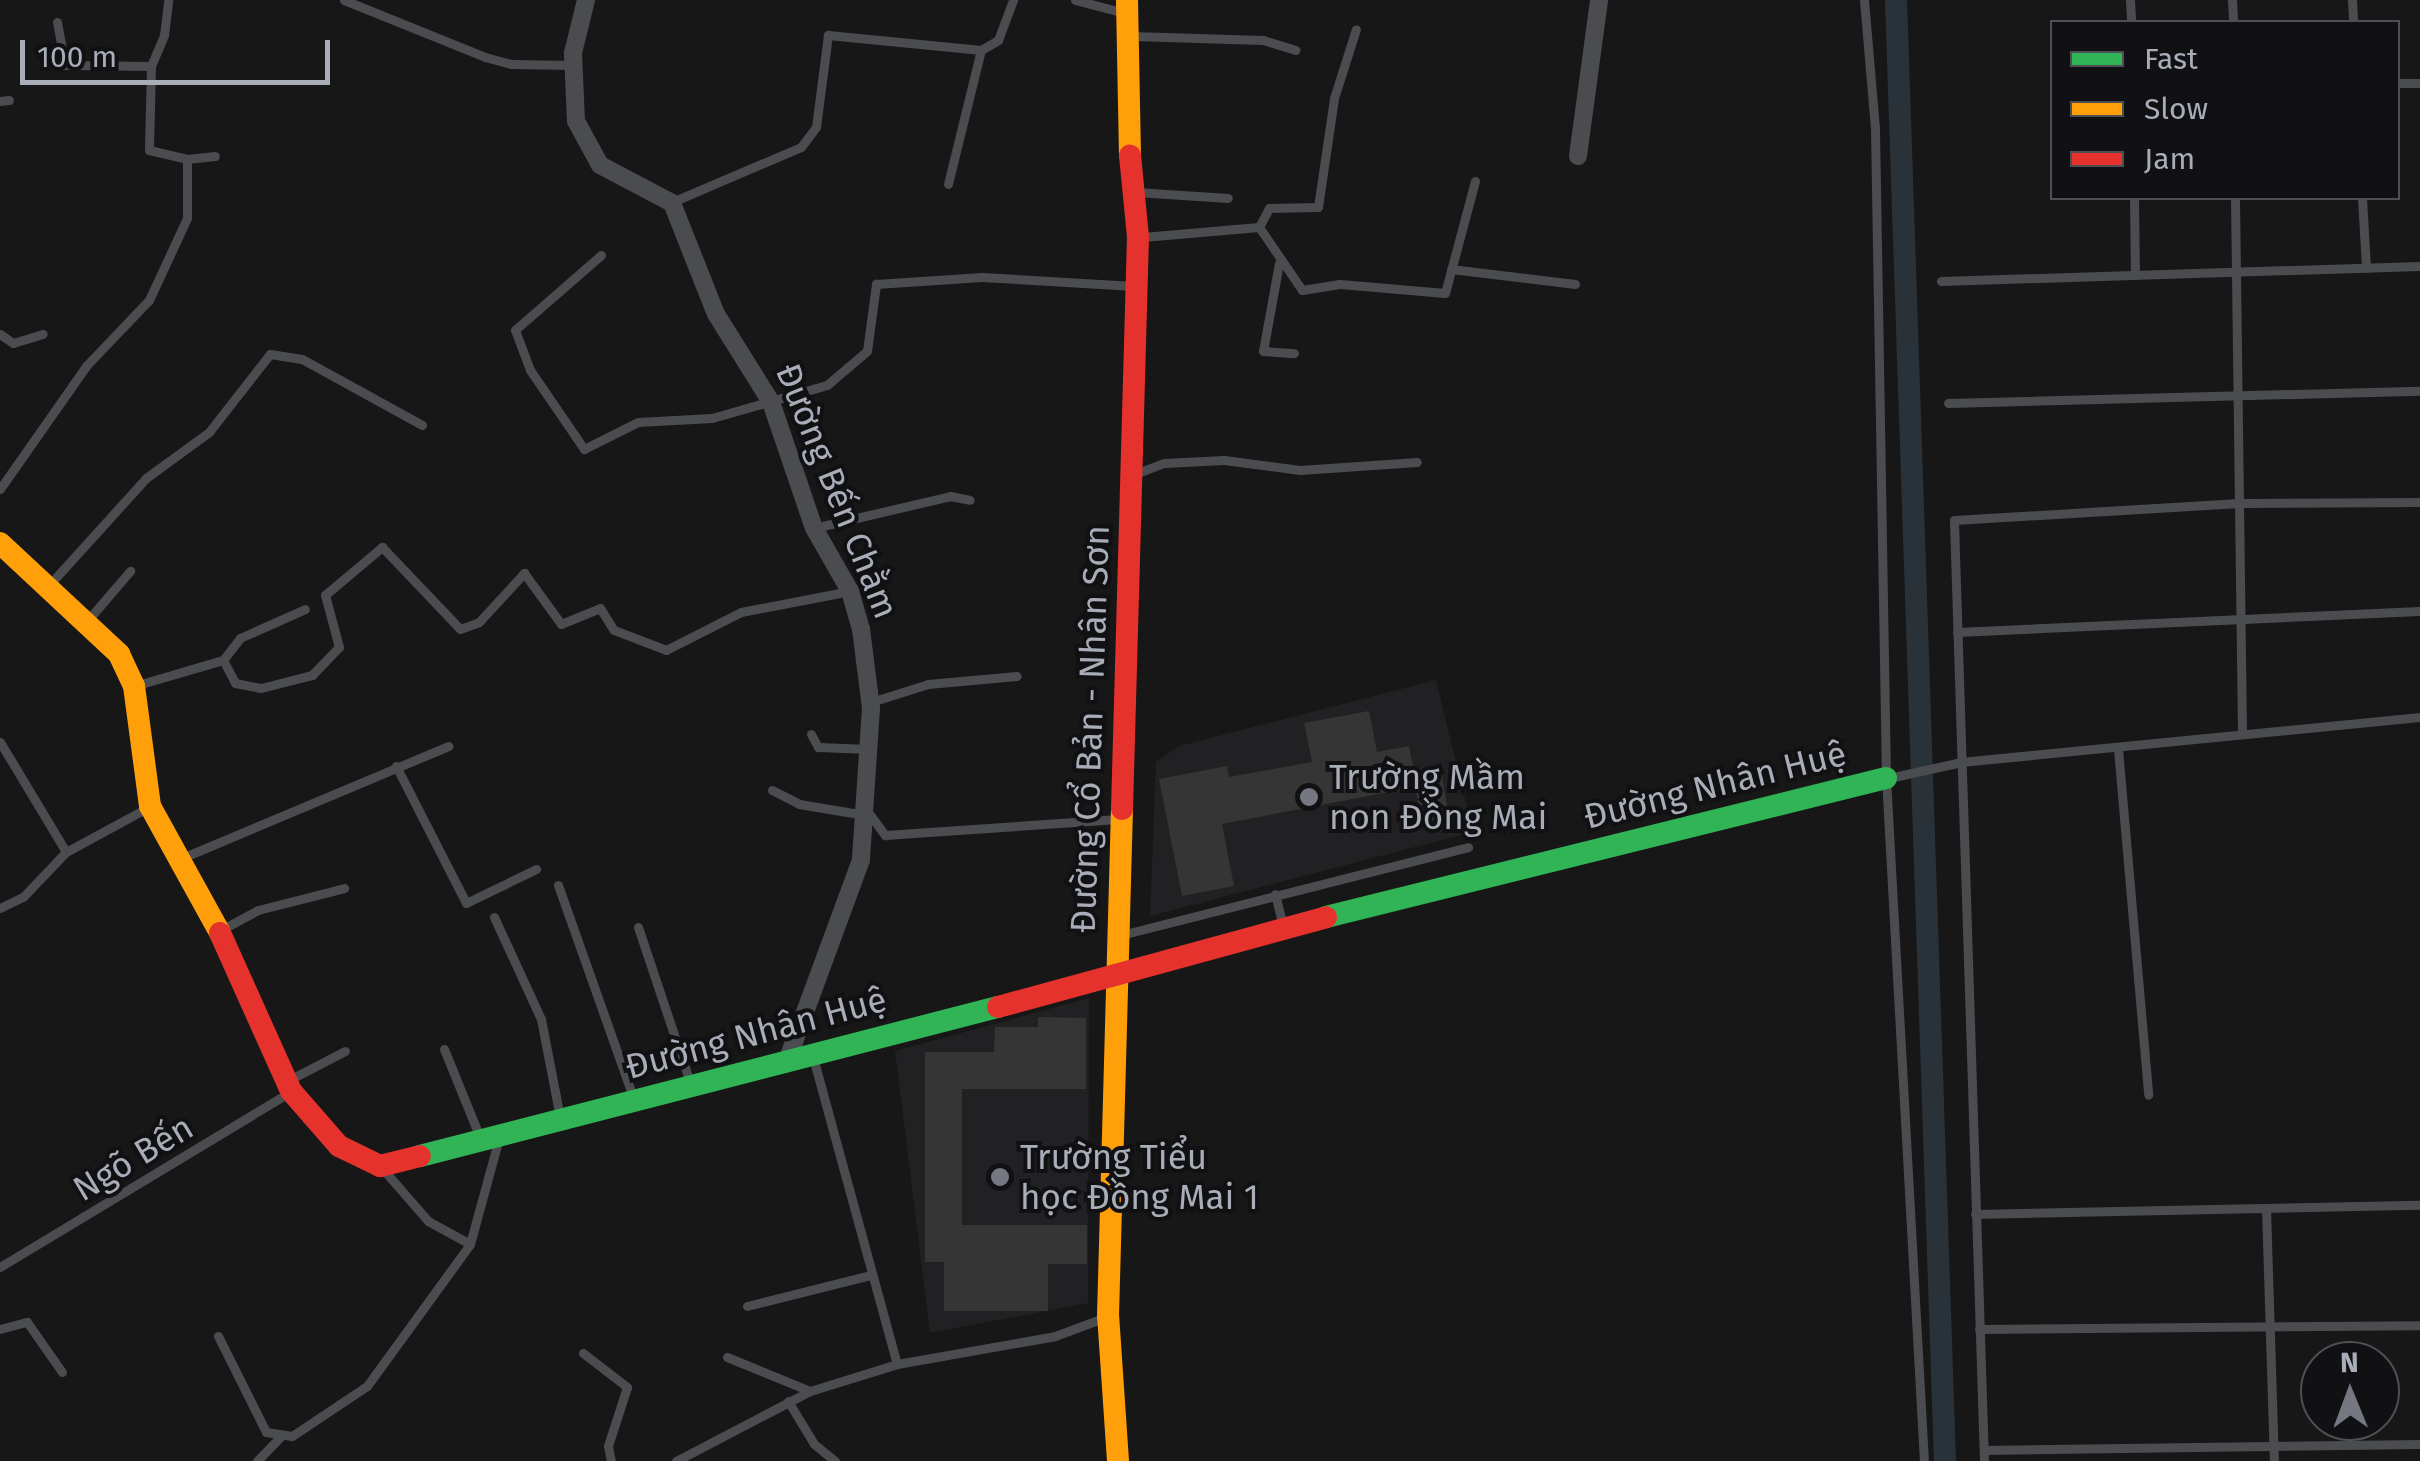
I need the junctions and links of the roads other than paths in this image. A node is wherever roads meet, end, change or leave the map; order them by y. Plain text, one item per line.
1 (168, 0) edge
2 (344, 0) edge
3 (586, 0) edge
4 (1013, 0) edge
5 (1076, 0) edge
6 (1599, 0) edge
7 (1864, 0) edge
8 (1128, 16) edge
9 (57, 22) dead end
10 (1356, 29) dead end
11 (981, 50) junction
12 (1296, 50) dead end
13 (572, 65) junction
14 (151, 66) junction
15 (215, 156) dead end
16 (1578, 156) dead end
17 (186, 159) junction
18 (1475, 181) dead end
19 (948, 184) dead end
20 (1134, 192) junction
21 (1228, 198) dead end
22 (2134, 200) edge
23 (2235, 200) edge
24 (2362, 200) edge
25 (672, 202) junction
26 (1259, 228) junction
27 (1138, 238) junction
28 (601, 256) dead end
29 (1279, 263) junction
30 (2420, 266) edge
31 (2366, 268) junction
32 (1451, 269) junction
33 (2236, 272) junction
34 (2135, 275) junction
35 (1941, 281) dead end
36 (1574, 284) dead end
37 (1136, 286) junction
38 (0, 334) edge
39 (43, 334) dead end
40 (1294, 353) dead end
41 (2237, 391) junction
42 (2420, 391) edge
43 (772, 402) junction
44 (1948, 403) dead end
45 (422, 424) dead end
46 (1417, 462) dead end
47 (1135, 474) junction
48 (0, 489) edge
49 (970, 500) dead end
50 (2420, 502) edge
51 (2239, 503) junction
52 (814, 528) junction
53 (0, 542) edge
54 (130, 570) dead end
55 (49, 586) junction
56 (850, 591) junction
57 (305, 609) dead end
58 (2420, 611) edge
59 (2241, 618) junction
60 (88, 620) junction
61 (1958, 632) junction
62 (223, 660) junction
63 (1017, 676) dead end
64 (134, 686) junction
65 (871, 702) junction
66 (2420, 717) edge
67 (2242, 731) junction
68 (810, 734) dead end
69 (0, 742) edge
70 (448, 746) dead end
71 (869, 748) junction
72 (2118, 750) junction
73 (1961, 762) junction
74 (396, 766) junction
75 (1886, 778) junction
76 (772, 790) dead end
77 (150, 806) junction
78 (865, 815) junction
79 (1120, 819) junction
80 (1468, 847) dead end
81 (66, 852) junction
82 (182, 858) junction
83 (536, 869) dead end
84 (558, 885) dead end
85 (344, 888) dead end
86 (1275, 894) junction
87 (0, 908) edge
88 (494, 917) dead end
89 (638, 927) dead end
90 (1283, 928) junction
91 (219, 932) junction
92 (1118, 936) junction
93 (1115, 972) junction
94 (444, 1050) dead end
95 (345, 1051) dead end
96 (813, 1058) junction
97 (786, 1064) junction
98 (289, 1086) junction
99 (692, 1088) junction
100 (2148, 1095) dead end
101 (635, 1103) junction
102 (561, 1121) junction
103 (491, 1139) junction
104 (380, 1166) junction
105 (2420, 1205) edge
106 (2266, 1208) junction
107 (1975, 1214) junction
108 (470, 1244) junction
109 (0, 1267) edge
110 (870, 1274) junction
111 (747, 1306) dead end
112 (1108, 1316) junction
113 (2420, 1324) edge
114 (2270, 1326) junction
115 (0, 1329) edge
116 (1979, 1329) junction
117 (218, 1336) dead end
118 (583, 1353) dead end
119 (727, 1357) dead end
120 (896, 1364) junction
121 (62, 1372) dead end
122 (810, 1391) junction
123 (788, 1401) junction
124 (283, 1434) junction
125 (2420, 1444) edge
126 (2274, 1446) junction
127 (1984, 1455) edge
128 (257, 1461) edge
129 (611, 1461) edge
130 (676, 1461) edge
131 (835, 1461) edge
132 (1118, 1461) edge
133 (1924, 1461) edge
134 (2274, 1461) edge

1 - 14 lane
2 - 13 lane
3 - 13 street
4 - 11 lane
5 - 8 lane
6 - 16 street
7 - 75 lane
8 - 12 lane
8 - 20 street, Đường Cổ Bản - Nhân Sơn
9 - 14 lane
10 - 26 lane
11 - 19 lane
11 - 25 lane
13 - 25 street
14 - 17 lane
15 - 17 lane
17 - 48 lane
18 - 32 lane
20 - 21 lane
20 - 27 street, Đường Cổ Bản - Nhân Sơn
22 - 34 lane
23 - 33 lane
24 - 31 lane
25 - 43 street, Đường Bến Chằm
26 - 27 lane
26 - 29 lane
27 - 37 street, Đường Cổ Bản - Nhân Sơn
28 - 43 lane
29 - 32 lane
29 - 40 lane
30 - 31 lane
31 - 33 lane
32 - 36 lane
33 - 34 lane
33 - 41 lane
34 - 35 lane
37 - 43 lane
37 - 47 street, Đường Cổ Bản - Nhân Sơn
38 - 39 lane
41 - 42 lane
41 - 44 lane
41 - 51 lane
43 - 52 street, Đường Bến Chằm
45 - 55 lane
46 - 47 lane
47 - 79 street, Đường Cổ Bản - Nhân Sơn
49 - 52 lane
50 - 51 lane
51 - 59 lane
51 - 61 lane
52 - 56 street, Đường Bến Chằm
53 - 55 street
54 - 60 lane
55 - 60 street
56 - 62 lane
56 - 65 street, Đường Bến Chằm
57 - 62 lane
58 - 59 lane
59 - 61 lane
59 - 67 lane
60 - 64 street
61 - 73 lane
62 - 64 lane
63 - 65 lane
64 - 77 street
65 - 71 street, Đường Bến Chằm
66 - 67 lane
67 - 72 lane
68 - 71 lane
69 - 81 lane
70 - 74 lane
71 - 78 street, Đường Bến Chằm
72 - 73 lane
72 - 100 lane
73 - 75 lane
73 - 107 lane
74 - 82 lane
74 - 83 lane
75 - 90 street, Đường Nhân Huệ
75 - 133 lane
76 - 78 lane
77 - 81 lane
77 - 82 street
78 - 79 lane
78 - 97 street, Đường Bến Chằm
79 - 92 street, Đường Cổ Bản - Nhân Sơn
80 - 86 lane
81 - 87 lane
82 - 91 street
84 - 101 lane
85 - 91 lane
86 - 90 lane
86 - 92 lane
88 - 102 lane
89 - 99 lane
90 - 93 street, Đường Nhân Huệ
91 - 98 street
92 - 93 street, Đường Cổ Bản - Nhân Sơn
93 - 96 street, Đường Nhân Huệ
93 - 112 street, Đường Cổ Bản - Nhân Sơn
94 - 103 lane
95 - 98 lane, Ngõ Bến
96 - 97 street, Đường Nhân Huệ
96 - 110 lane
97 - 99 street, Đường Nhân Huệ
98 - 104 street
98 - 109 lane, Ngõ Bến
99 - 101 street, Đường Nhân Huệ
101 - 102 street, Đường Nhân Huệ
102 - 103 street, Đường Nhân Huệ
103 - 104 street, Đường Nhân Huệ
103 - 108 lane
104 - 108 lane
105 - 106 lane
106 - 107 lane
106 - 114 lane
107 - 116 lane
108 - 124 lane
110 - 111 lane
110 - 120 lane
112 - 120 lane
112 - 132 street, Đường Cổ Bản - Nhân Sơn
113 - 114 lane
114 - 116 lane
114 - 126 lane
115 - 121 lane
116 - 127 lane
117 - 124 lane
118 - 129 lane
119 - 122 lane
120 - 122 lane
122 - 123 lane
123 - 130 lane
123 - 131 lane
124 - 128 lane
125 - 126 lane
126 - 127 lane
126 - 134 lane

